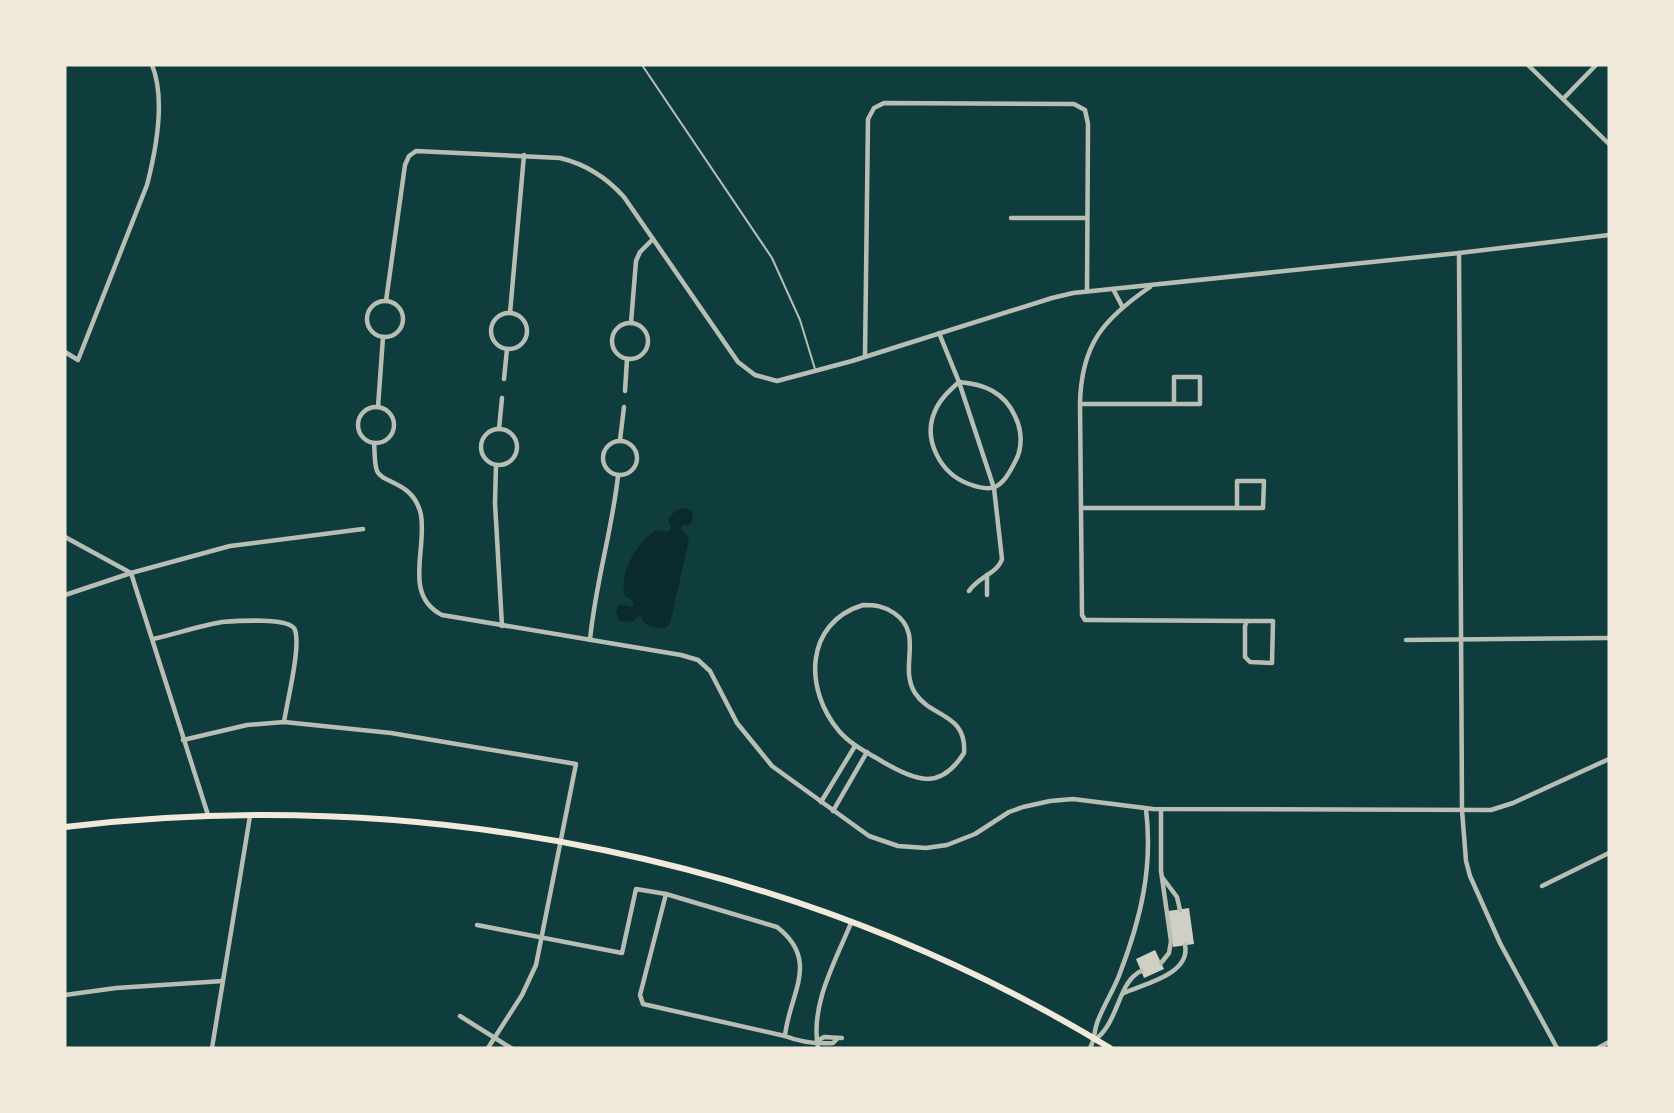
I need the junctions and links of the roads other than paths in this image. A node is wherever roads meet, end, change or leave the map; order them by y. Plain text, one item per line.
1 (152, 65) edge
2 (642, 65) edge
3 (1528, 65) edge
4 (1596, 65) edge
5 (1563, 99) junction
6 (1609, 144) edge
7 (524, 155) junction
8 (1011, 218) dead end
9 (1087, 218) junction
10 (1609, 236) edge
11 (653, 239) junction
12 (1460, 254) junction
13 (1150, 286) junction
14 (1113, 289) junction
15 (1087, 291) junction
16 (386, 301) junction
17 (1122, 306) junction
18 (510, 313) junction
19 (631, 323) junction
20 (939, 333) junction
21 (383, 337) junction
22 (507, 349) junction
23 (65, 352) edge
24 (865, 356) junction
25 (627, 359) junction
26 (816, 370) junction
27 (504, 379) dead end
28 (959, 382) junction
29 (625, 391) dead end
30 (502, 398) dead end
31 (1080, 404) junction
32 (1174, 404) junction
33 (378, 407) junction
34 (624, 407) dead end
35 (499, 429) junction
36 (620, 440) junction
37 (374, 443) junction
38 (496, 465) junction
39 (618, 476) junction
40 (994, 488) junction
41 (1081, 508) junction
42 (1237, 508) junction
43 (363, 529) dead end
44 (65, 537) edge
45 (131, 573) junction
46 (987, 574) junction
47 (969, 591) dead end
48 (65, 595) edge
49 (987, 595) dead end
50 (1247, 621) junction
51 (502, 626) junction
52 (1609, 638) edge
53 (153, 639) junction
54 (590, 640) junction
55 (1406, 640) dead end
56 (1461, 640) junction
57 (284, 722) junction
58 (183, 740) junction
59 (855, 746) junction
60 (867, 752) junction
61 (1609, 759) edge
62 (821, 802) junction
63 (1146, 809) junction
64 (1161, 809) junction
65 (1462, 810) junction
66 (833, 811) junction
67 (208, 815) junction
68 (250, 815) junction
69 (65, 827) edge
70 (560, 841) junction
71 (1609, 853) edge
72 (1162, 877) junction
73 (1542, 886) dead end
74 (666, 894) junction
75 (1180, 910) dead end
76 (851, 922) junction
77 (477, 925) dead end
78 (543, 938) junction
79 (1185, 945) dead end
80 (1161, 962) dead end
81 (1141, 971) dead end
82 (223, 981) junction
83 (1124, 993) junction
84 (65, 995) edge
85 (460, 1016) dead end
86 (785, 1037) junction
87 (495, 1038) junction
88 (839, 1039) dead end
89 (1095, 1039) junction
90 (817, 1042) junction
91 (1609, 1042) edge
92 (212, 1048) edge
93 (488, 1048) edge
94 (511, 1048) edge
95 (818, 1048) edge
96 (1090, 1048) edge
97 (1110, 1048) edge
98 (1557, 1048) edge
99 (1598, 1048) edge

1 - 23 street
2 - 26 lane
3 - 5 street
4 - 5 street
5 - 6 street
7 - 11 street
7 - 16 street
7 - 18 street
8 - 9 street
9 - 15 street
9 - 24 street
10 - 12 street
11 - 19 street
11 - 26 street
12 - 13 street
12 - 56 street
13 - 14 street
13 - 17 street
14 - 15 street
14 - 17 street
15 - 20 street
16 - 21 street
16 - 21 street
17 - 31 street
18 - 22 street
18 - 22 street
19 - 25 street
19 - 25 street
20 - 24 street
20 - 28 street
21 - 33 street
22 - 27 street
24 - 26 street
25 - 29 street
28 - 40 street
28 - 40 street
28 - 40 street
30 - 35 street
31 - 32 street
31 - 41 street
32 - 32 street
33 - 37 street
33 - 37 street
34 - 36 street
35 - 38 street
35 - 38 street
36 - 39 street
36 - 39 street
37 - 51 street
38 - 51 street
39 - 54 street
40 - 46 street
41 - 42 street
41 - 50 street
42 - 42 street
43 - 45 street
44 - 45 street
45 - 48 street
45 - 53 street
46 - 47 street
46 - 49 street
50 - 50 street
51 - 54 street
52 - 56 street
53 - 57 street
53 - 58 street
54 - 62 street
55 - 56 street
56 - 65 street
57 - 58 street
57 - 70 street
58 - 67 street
59 - 60 street
59 - 60 street
59 - 62 street
60 - 66 street
61 - 65 street
62 - 66 street
63 - 64 street
63 - 66 street
63 - 89 street
64 - 65 street
64 - 72 street
65 - 98 street
67 - 68 main road
67 - 69 main road
68 - 70 main road
68 - 82 street
70 - 76 main road
70 - 78 street
71 - 73 street
72 - 75 street
72 - 80 street
74 - 78 street
74 - 86 street
74 - 86 street
76 - 89 main road
76 - 90 street
77 - 78 street
78 - 87 street
79 - 83 street
81 - 83 street
82 - 84 street
82 - 92 street
83 - 89 street
85 - 87 street
86 - 90 street
87 - 93 street
87 - 94 street
88 - 90 street
89 - 96 street
89 - 97 main road
90 - 95 street
91 - 99 street

